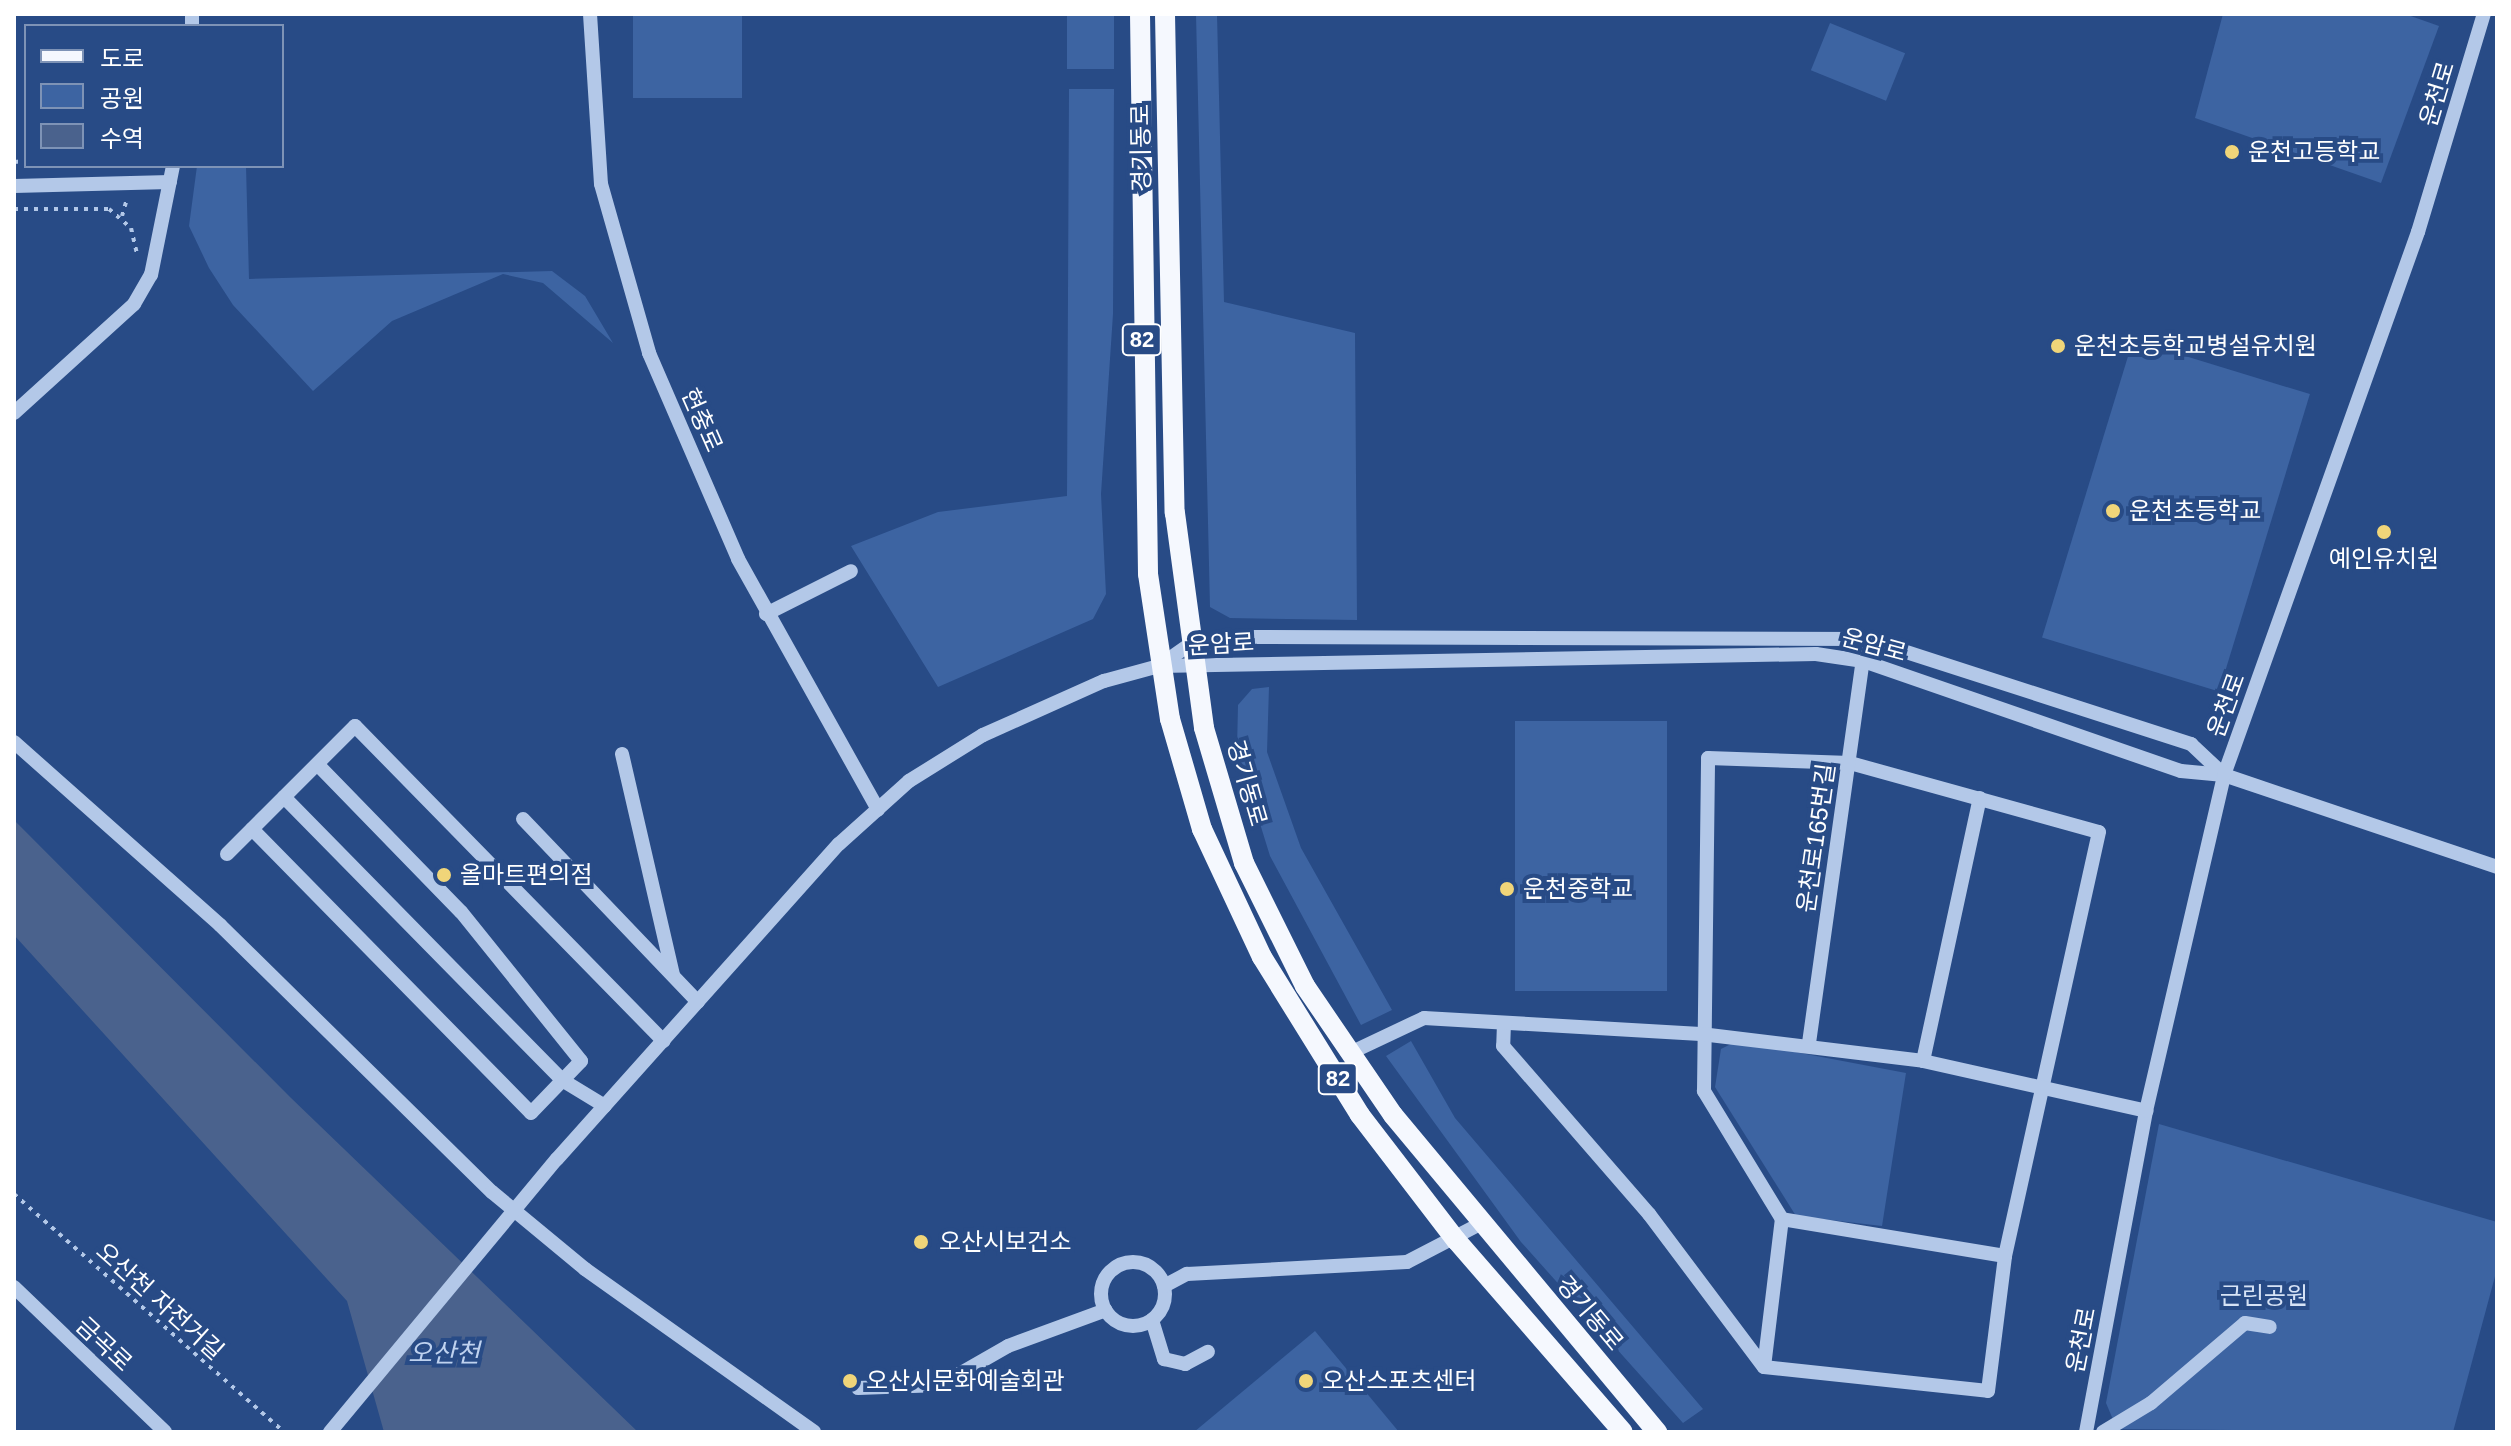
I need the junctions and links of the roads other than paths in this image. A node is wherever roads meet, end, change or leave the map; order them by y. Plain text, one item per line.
1 (590, 14) edge
2 (1140, 14) edge
3 (1165, 14) edge
4 (2484, 14) edge
5 (173, 168) edge
6 (170, 182) junction
7 (14, 186) edge
8 (14, 413) edge
9 (851, 571) dead end
10 (766, 614) junction
11 (1866, 639) junction
12 (1189, 645) junction
13 (1863, 661) junction
14 (1159, 666) junction
15 (1193, 671) junction
16 (14, 742) edge
17 (622, 754) dead end
18 (1850, 763) junction
19 (317, 764) junction
20 (2224, 775) junction
21 (284, 797) junction
22 (1980, 798) junction
23 (878, 809) junction
24 (523, 819) dead end
25 (252, 829) junction
26 (227, 854) dead end
27 (2497, 867) edge
28 (673, 975) junction
29 (698, 1002) junction
30 (1504, 1023) junction
31 (1701, 1034) junction
32 (663, 1041) junction
33 (1809, 1043) junction
34 (1350, 1053) junction
35 (1923, 1061) junction
36 (562, 1080) junction
37 (2044, 1088) junction
38 (605, 1106) junction
39 (2146, 1111) junction
40 (1782, 1219) junction
41 (1480, 1224) junction
42 (1456, 1240) junction
43 (2005, 1256) junction
44 (1164, 1286) junction
45 (14, 1287) edge
46 (1106, 1310) junction
47 (1152, 1320) junction
48 (2270, 1327) dead end
49 (1208, 1352) dead end
50 (1764, 1367) junction
51 (858, 1388) dead end
52 (165, 1432) edge
53 (330, 1432) edge
54 (814, 1432) edge
55 (1623, 1432) edge
56 (1657, 1432) edge
57 (2086, 1432) edge
58 (2103, 1432) edge

1 - 10 street, 현충로
2 - 14 main road, 경기동로 / 82
3 - 12 main road, 경기동로 / 82
4 - 20 street, 운천로
5 - 6 street
6 - 7 street
6 - 8 street
9 - 10 street
10 - 23 street, 현충로
11 - 12 street, 운암로
11 - 13 street, 운천로165번길
11 - 20 street, 운암로
12 - 14 street, 운암로
12 - 15 main road, 경기동로 / 82
13 - 15 street, 운암로
13 - 18 street, 운천로165번길
13 - 20 street, 운암로
14 - 15 street, 운암로
14 - 23 street
14 - 42 main road, 경기동로 / 82
15 - 34 main road, 경기동로 / 82
16 - 54 street
17 - 28 street
18 - 22 street
18 - 31 street
18 - 33 street, 운천로165번길
19 - 21 street
19 - 32 street
19 - 36 street
20 - 27 street, 운암로
20 - 39 street, 운천로
21 - 25 street
21 - 36 street
22 - 35 street
22 - 37 street
23 - 29 street
24 - 28 street
25 - 26 street
25 - 36 street
28 - 29 street
29 - 32 street
30 - 31 street
30 - 34 street
30 - 50 street
31 - 33 street
31 - 40 street
32 - 38 street
33 - 35 street
34 - 41 main road, 경기동로 / 82
35 - 37 street
36 - 38 street
37 - 39 street
37 - 43 street
38 - 53 street, bridge
39 - 57 street, 운천로
40 - 43 street
40 - 50 street
41 - 42 street
41 - 56 main road, 경기동로 / 82
42 - 44 street
42 - 55 main road, 경기동로 / 82
43 - 50 street
44 - 46 street
44 - 47 street
45 - 52 street, 금곡로
46 - 47 street
46 - 51 street
47 - 49 street
48 - 58 street

